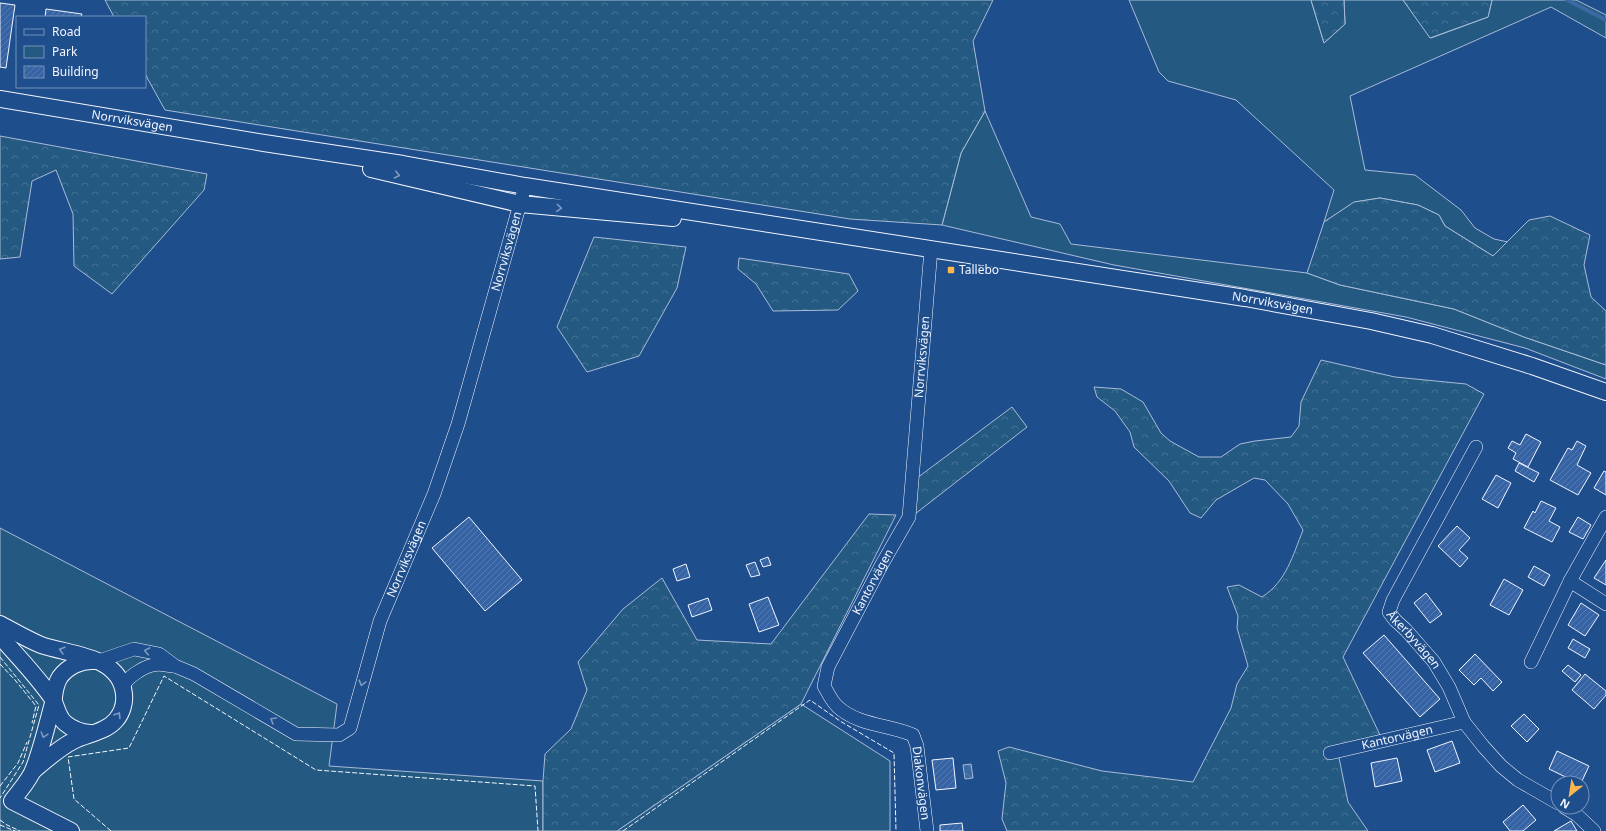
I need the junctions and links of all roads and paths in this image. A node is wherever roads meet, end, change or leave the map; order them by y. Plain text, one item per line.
1 (0, 99) edge
2 (264, 143) junction
3 (403, 164) junction
4 (525, 186) junction
5 (624, 201) junction
6 (520, 204) junction
7 (786, 226) junction
8 (931, 249) junction
9 (1606, 392) edge
10 (1476, 447) dead end
11 (913, 465) joint
12 (1606, 517) edge
13 (1570, 581) junction
14 (1606, 604) edge
15 (0, 624) edge
16 (0, 636) edge
17 (99, 661) junction
18 (1531, 662) dead end
19 (176, 666) junction
20 (123, 688) junction
21 (829, 695) joint
22 (54, 700) junction
23 (1464, 722) junction
24 (92, 733) junction
25 (1330, 753) dead end
26 (34, 770) junction
27 (1550, 798) edge
28 (1577, 815) edge
29 (71, 831) edge
30 (926, 831) edge
31 (1594, 831) edge

1 - 2 street, Norrviksvägen
2 - 3 street, Norrviksvägen
2 -> 6 street, Norrviksvägen
3 - 4 street, Norrviksvägen
3 - 5 street, Norrviksvägen
4 - 5 street, Norrviksvägen
4 - 6 street, Norrviksvägen
5 - 7 street, Norrviksvägen
6 -> 7 street, Norrviksvägen
6 -> 19 street, Norrviksvägen
7 - 8 street, Norrviksvägen
8 - 9 street, Norrviksvägen
8 - 11 street, Norrviksvägen
10 - 23 street, Åkerbyvägen
11 - 21 street, Kantorvägen
12 - 13 street
13 - 14 street
13 - 18 street
17 -> 15 street
16 - 22 street
19 -> 17 street, Norrviksvägen
17 - 20 street
17 - 22 street, Norrviksvägen
19 - 20 street, Norrviksvägen
24 -> 20 street, Norrviksvägen
21 - 30 street, Diakonvägen
22 - 24 street
22 -> 26 street, Norrviksvägen
23 - 25 street, Kantorvägen
23 - 27 street, Åkerbyvägen
24 - 26 street, Norrviksvägen
26 - 29 street, Norrviksvägen
28 - 31 street

